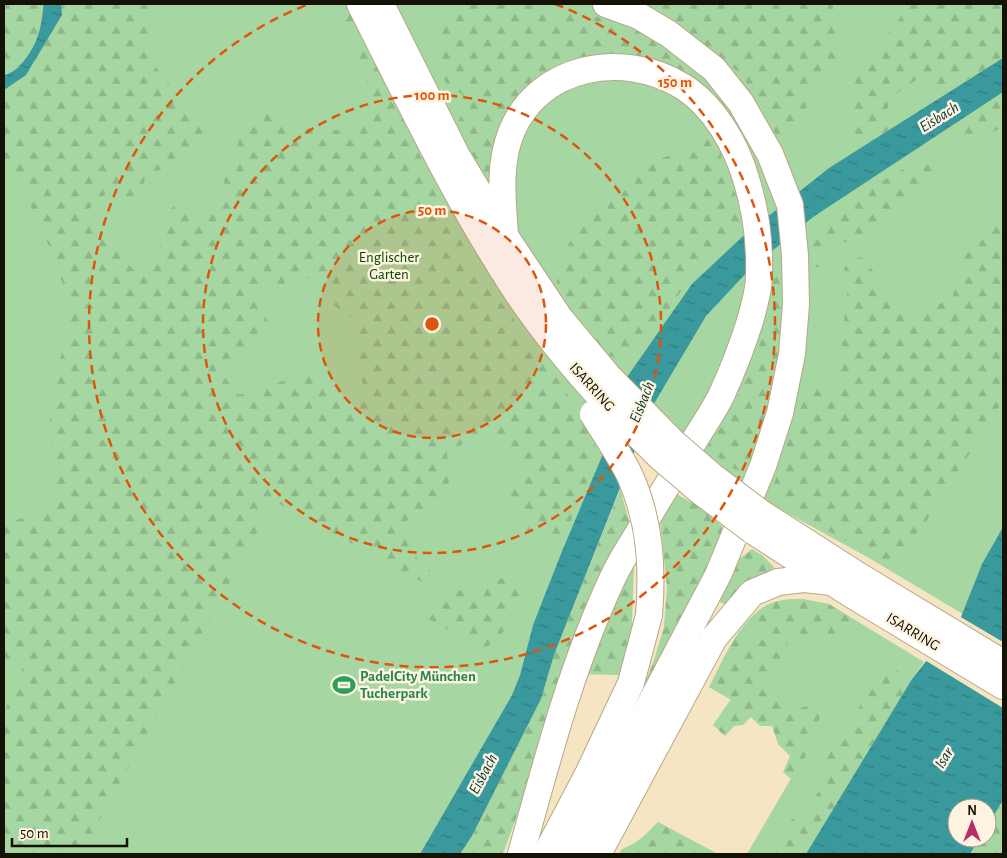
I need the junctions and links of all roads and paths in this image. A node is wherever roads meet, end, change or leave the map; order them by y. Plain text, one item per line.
1 (360, 4) edge
2 (381, 4) edge
3 (606, 4) edge
4 (505, 236) junction
5 (601, 396) junction
6 (846, 583) junction
7 (1003, 663) edge
8 (1003, 686) edge
9 (521, 854) edge
10 (546, 854) edge
11 (571, 854) edge
12 (598, 854) edge

1 - 5 highway, ISARRING
2 - 4 highway, ISARRING
3 - 11 highway
4 - 5 highway, ISARRING
4 - 9 highway
5 - 6 highway, ISARRING, bridge
5 - 10 highway, bridge
6 - 7 highway, ISARRING
6 - 8 highway, ISARRING
6 - 12 highway

